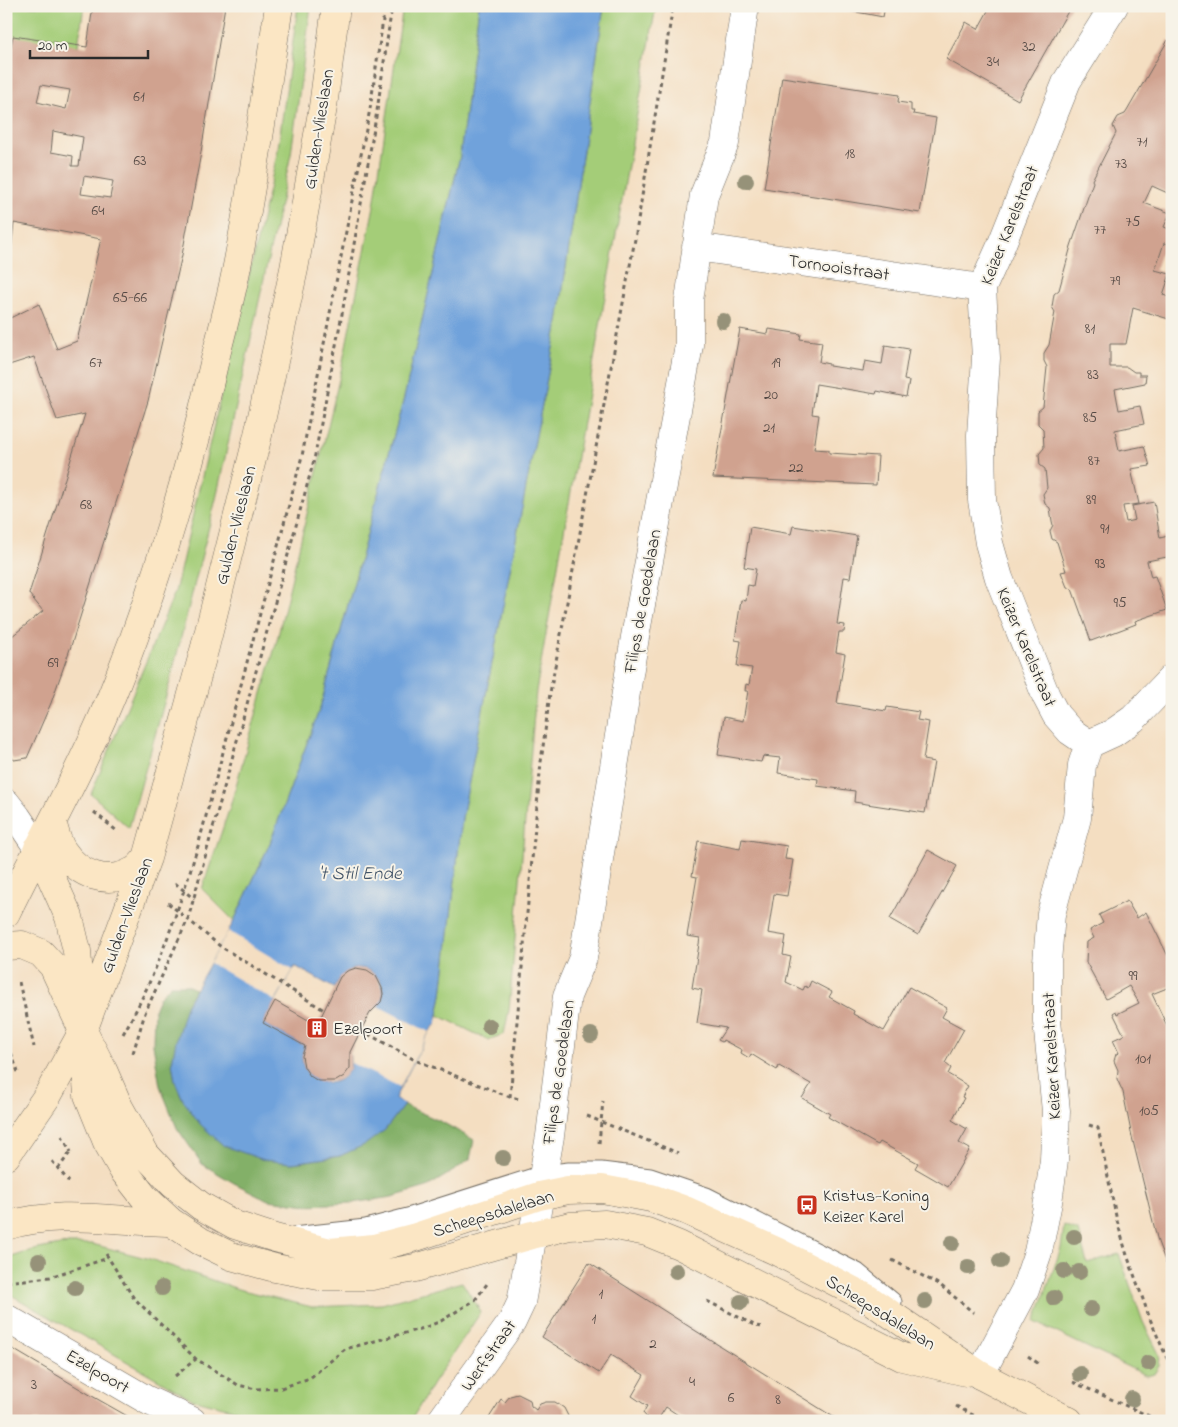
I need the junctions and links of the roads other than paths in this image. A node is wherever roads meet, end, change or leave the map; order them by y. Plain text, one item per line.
1 (278, 6) edge
2 (336, 6) edge
3 (745, 6) edge
4 (1114, 6) edge
5 (696, 247) junction
6 (982, 288) junction
7 (1172, 678) edge
8 (1088, 744) junction
9 (6, 803) edge
10 (52, 822) junction
11 (38, 848) junction
12 (147, 858) junction
13 (6, 912) edge
14 (6, 946) edge
15 (83, 1031) junction
16 (6, 1156) edge
17 (541, 1185) junction
18 (170, 1222) junction
19 (6, 1226) edge
20 (532, 1234) junction
21 (6, 1318) edge
22 (980, 1375) junction
23 (192, 1421) edge
24 (442, 1421) edge
25 (1069, 1421) edge

1 - 10 main road
2 - 12 main road, Gulden-Vlieslaan
3 - 5 street, Filips de Goedelaan
4 - 6 street, Keizer Karelstraat
5 - 6 street, Tornooistraat
5 - 17 street, Filips de Goedelaan
6 - 8 street, Keizer Karelstraat
7 - 8 street
8 - 22 street, Keizer Karelstraat
9 - 11 street
10 - 11 main road
10 - 12 main road
11 - 13 main road
11 - 15 main road, Scheepsdalelaan
12 - 15 main road, Gulden-Vlieslaan
14 - 15 main road, Scheepsdalelaan
15 - 16 main road, Gulden-Vlieslaan
15 - 17 main road, Scheepsdalelaan
15 - 18 main road, Scheepsdalelaan
17 - 20 street, Werfstraat
17 - 22 main road, Scheepsdalelaan
18 - 19 main road
18 - 20 main road, Scheepsdalelaan
20 - 22 main road, Scheepsdalelaan
20 - 24 street, Werfstraat
21 - 23 street, Ezelpoort
22 - 25 main road, Scheepsdalelaan

